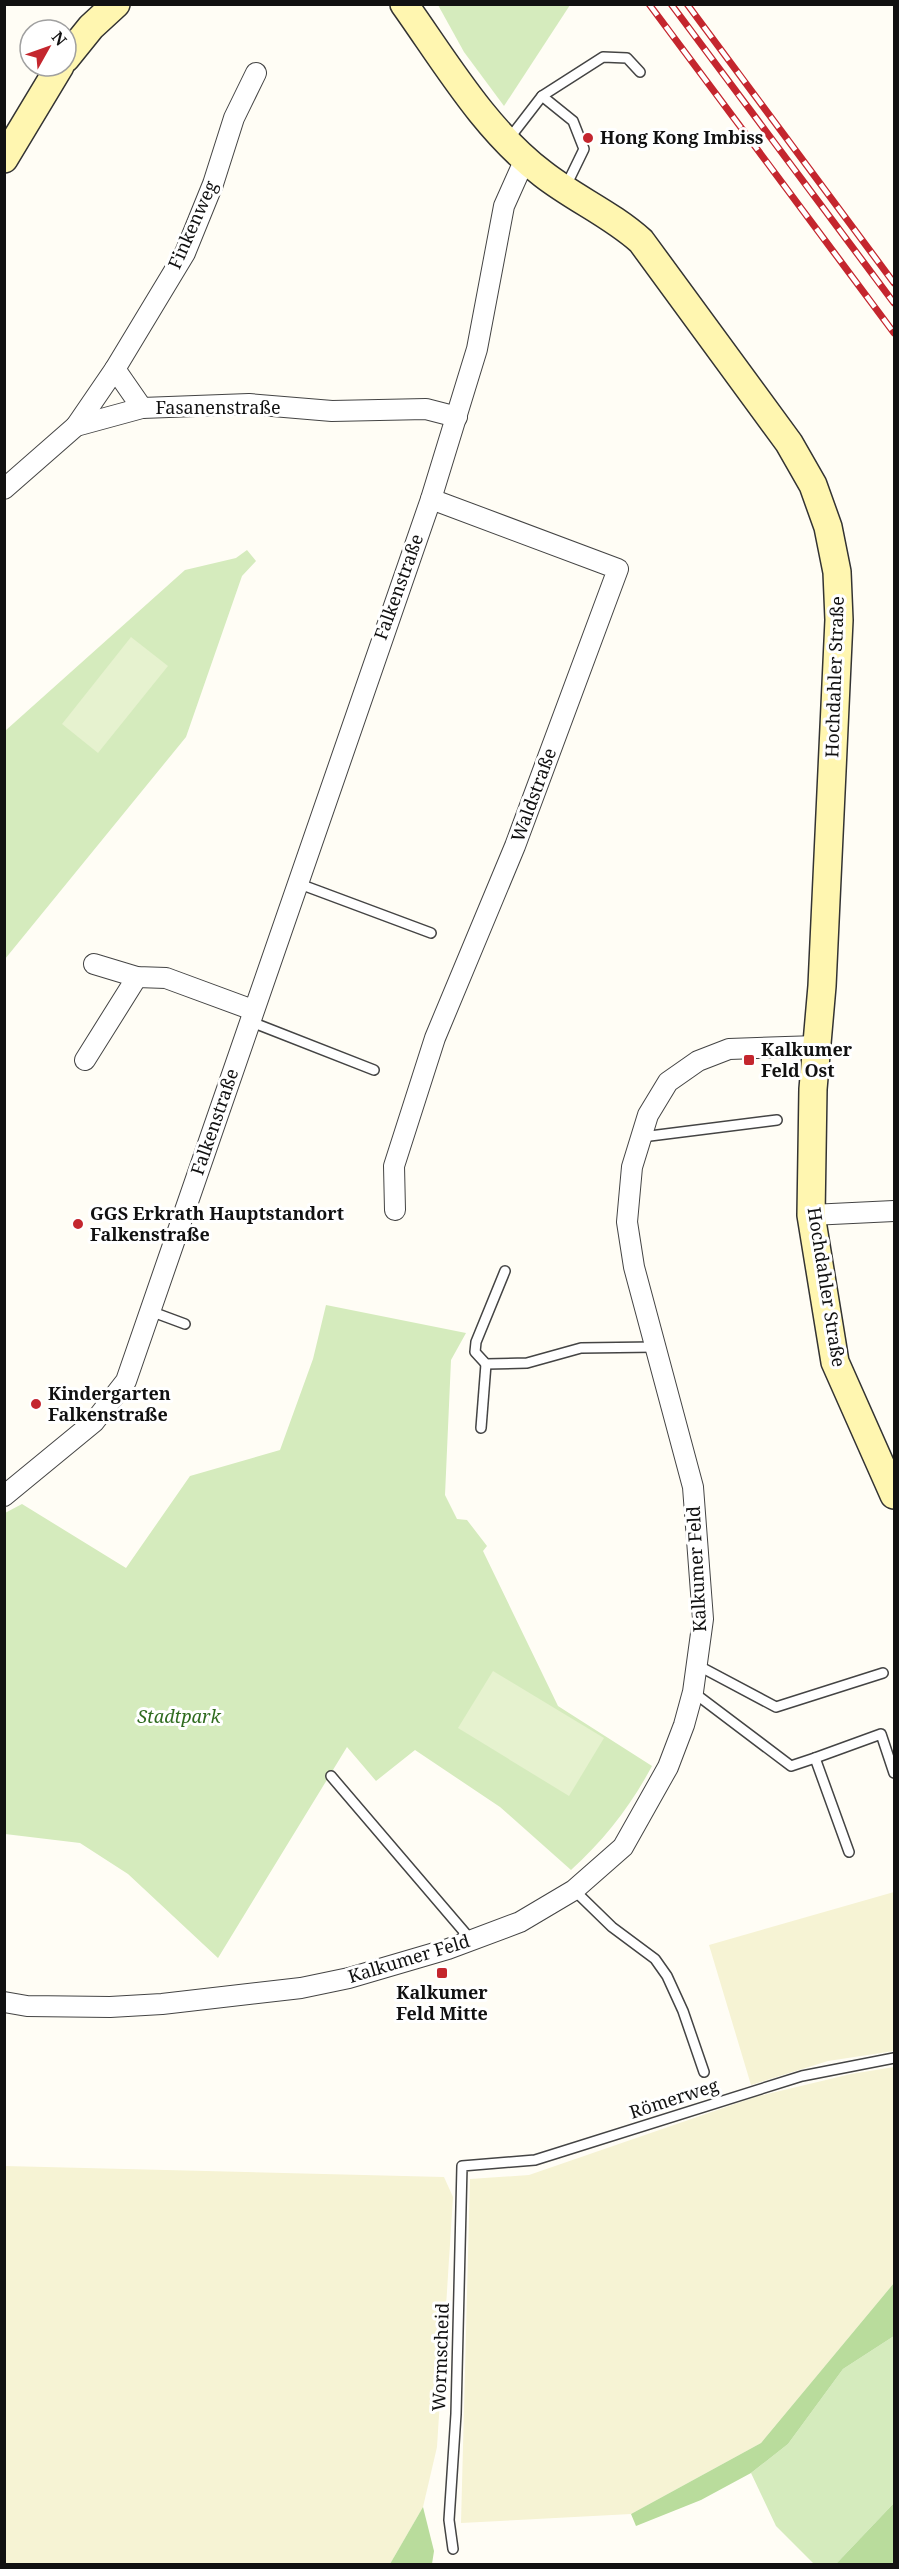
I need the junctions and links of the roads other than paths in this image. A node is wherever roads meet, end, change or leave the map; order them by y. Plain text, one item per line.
1 (116, 4) edge
2 (404, 4) edge
3 (78, 43) edge
4 (640, 72) dead end
5 (256, 73) dead end
6 (53, 78) edge
7 (542, 96) junction
8 (516, 150) junction
9 (4, 159) edge
10 (564, 189) junction
11 (115, 369) junction
12 (142, 408) junction
13 (457, 417) junction
14 (76, 426) junction
15 (4, 489) edge
16 (431, 499) junction
17 (297, 883) junction
18 (431, 933) dead end
19 (94, 964) dead end
20 (137, 977) junction
21 (251, 1015) junction
22 (818, 1046) junction
23 (85, 1060) dead end
24 (374, 1070) dead end
25 (777, 1120) dead end
26 (639, 1138) junction
27 (395, 1210) dead end
28 (894, 1211) edge
29 (811, 1215) junction
30 (505, 1271) dead end
31 (150, 1311) junction
32 (185, 1324) dead end
33 (657, 1347) junction
34 (486, 1364) junction
35 (480, 1428) dead end
36 (894, 1495) edge
37 (4, 1496) edge
38 (697, 1665) junction
39 (883, 1673) dead end
40 (693, 1692) junction
41 (815, 1758) junction
42 (894, 1773) edge
43 (331, 1776) dead end
44 (849, 1852) dead end
45 (574, 1890) junction
46 (472, 1941) junction
47 (4, 2002) edge
48 (894, 2058) edge
49 (704, 2072) dead end
50 (462, 2166) joint
51 (453, 2549) dead end

1 - 3 main road
2 - 8 main road, Hochdahler Straße
4 - 7 lane
5 - 11 street, Finkenweg
6 - 9 main road
7 - 8 lane
7 - 10 lane
8 - 10 main road, Hochdahler Straße
8 - 13 street, Falkenstraße
10 - 22 main road, Hochdahler Straße
11 - 12 street
11 - 14 street, Finkenweg
12 - 13 street, Fasanenstraße
12 - 14 street, Fasanenstraße
13 - 16 street, Falkenstraße
14 - 15 street, Fasanenstraße
16 - 17 street, Falkenstraße
16 - 27 street, Waldstraße
17 - 18 lane
17 - 21 street, Falkenstraße
19 - 20 street
20 - 21 street
20 - 23 street
21 - 24 lane
21 - 31 street, Falkenstraße
22 - 26 street, Kalkumer Feld
22 - 29 main road, Hochdahler Straße
25 - 26 lane
26 - 33 street, Kalkumer Feld
28 - 29 street
29 - 36 main road, Hochdahler Straße
30 - 34 lane
31 - 32 lane
31 - 37 street, Falkenstraße
33 - 34 lane
33 - 38 street, Kalkumer Feld
34 - 35 lane
38 - 39 lane
38 - 40 street, Kalkumer Feld
40 - 41 lane
40 - 45 street, Kalkumer Feld
41 - 42 lane
41 - 44 lane
43 - 46 lane
45 - 46 street, Kalkumer Feld
45 - 49 lane
46 - 47 street, Kalkumer Feld
48 - 50 lane, Römerweg
50 - 51 lane, Wormscheid

